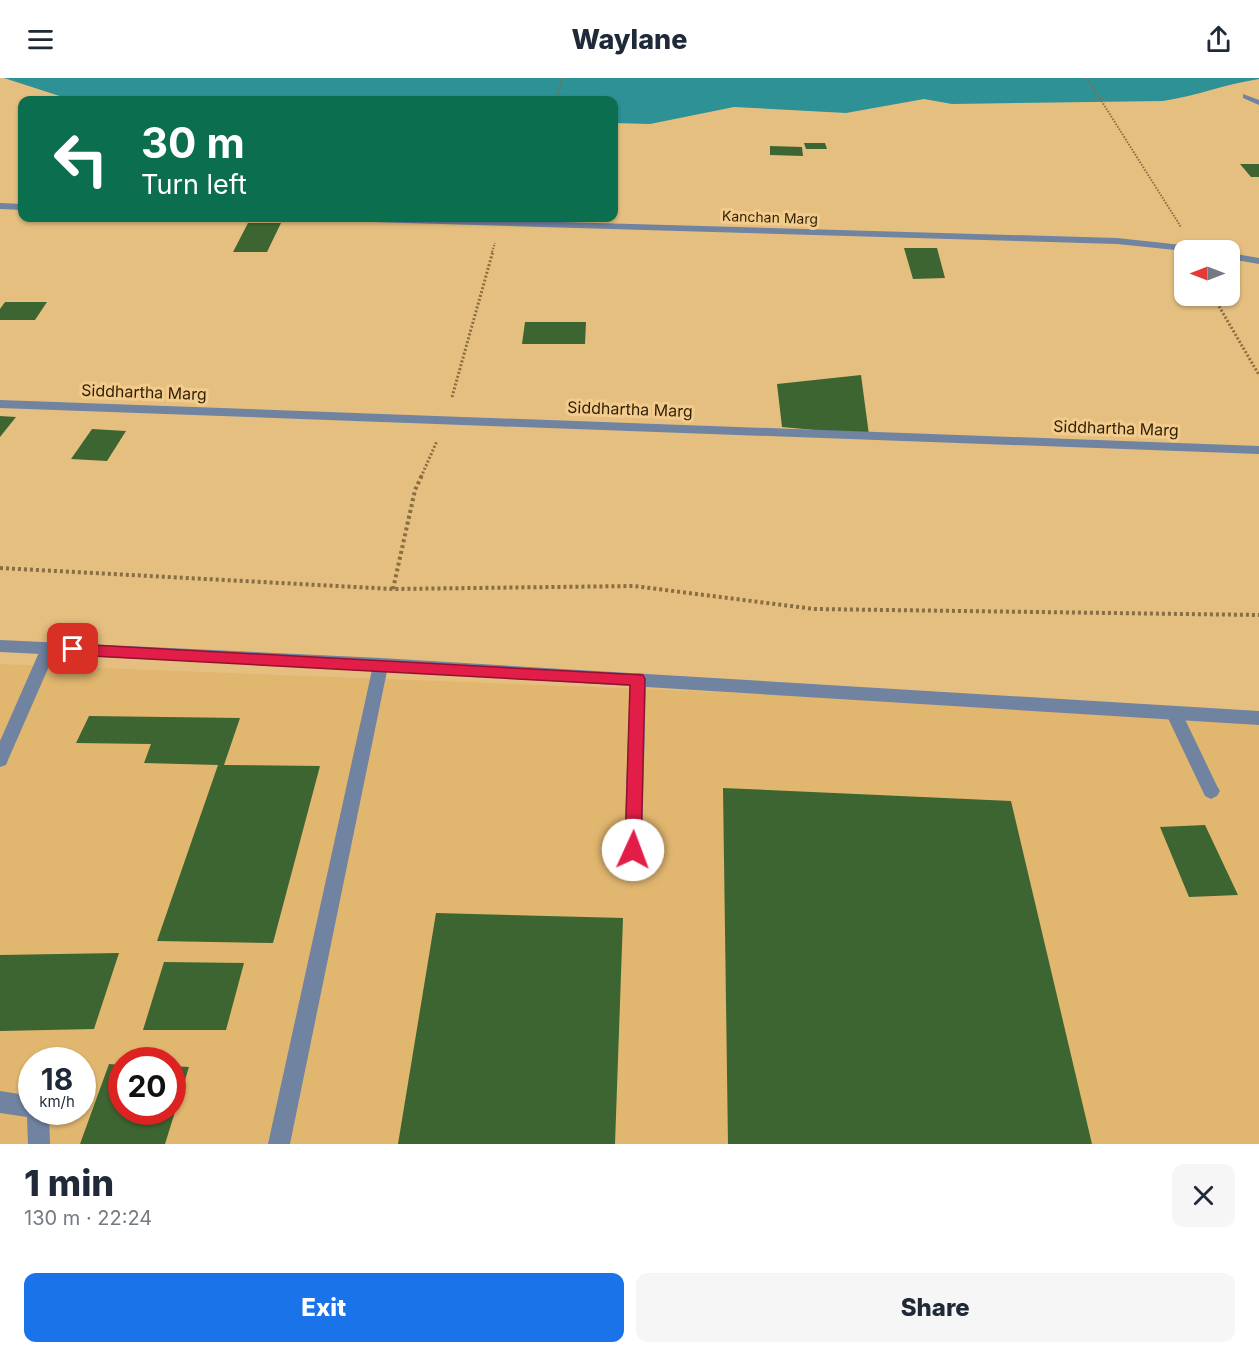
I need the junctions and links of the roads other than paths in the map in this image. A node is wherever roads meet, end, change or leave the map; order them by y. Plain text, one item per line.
1 (1246, 96) dead end
2 (1259, 103) edge
3 (1, 207) edge
4 (18, 207) edge
5 (473, 222) edge
6 (1174, 247) edge
7 (1240, 258) edge
8 (1259, 261) edge
9 (0, 404) edge
10 (1259, 450) edge
11 (0, 646) edge
12 (49, 648) junction
13 (381, 664) junction
14 (638, 679) junction
15 (1174, 714) junction
16 (1259, 718) edge
17 (0, 760) edge
18 (1211, 791) dead end
19 (633, 850) dead end
20 (0, 1102) edge
21 (18, 1105) edge
22 (38, 1125) edge
23 (39, 1144) edge
24 (279, 1144) edge

1 - 2 street
3 - 4 street
5 - 6 street, Kanchan Marg
7 - 8 street
9 - 10 street, Siddhartha Marg
11 - 12 street
12 - 13 street
12 - 17 street
13 - 14 street
13 - 24 street
14 - 15 street
14 - 19 street
15 - 16 street
15 - 18 street
20 - 21 street
22 - 23 street

